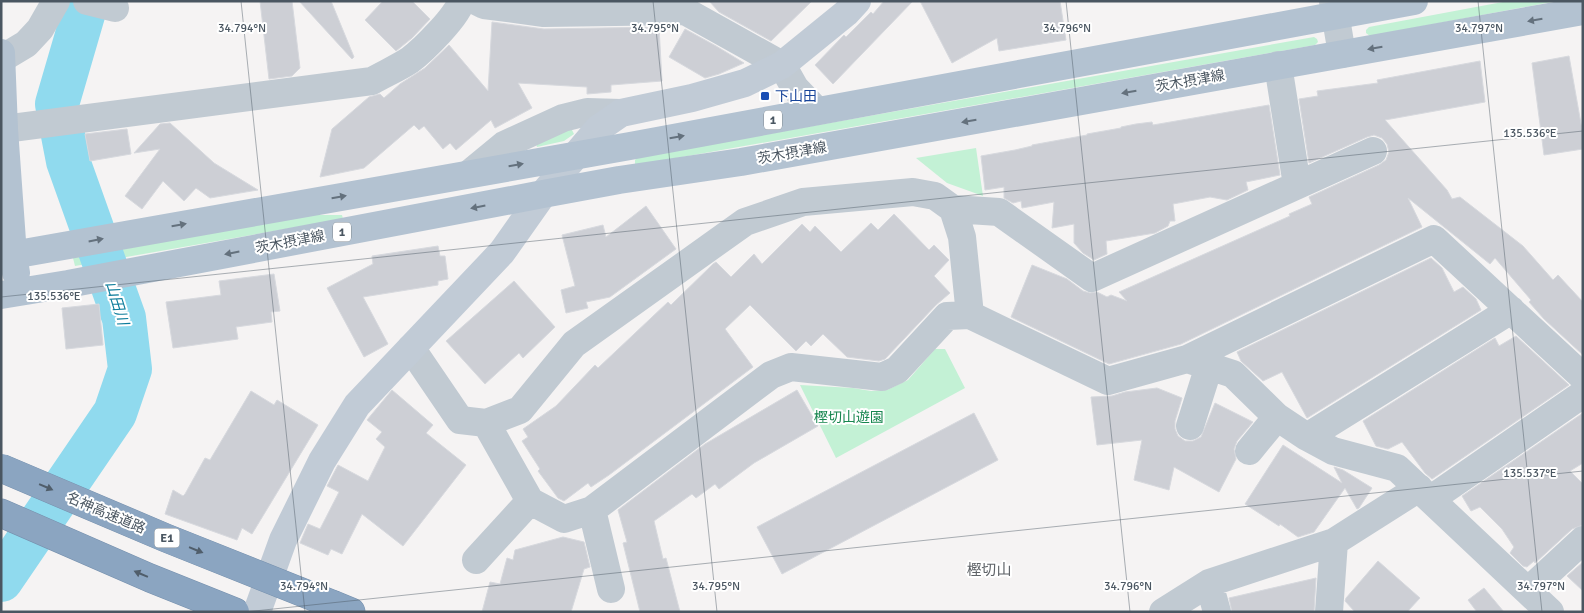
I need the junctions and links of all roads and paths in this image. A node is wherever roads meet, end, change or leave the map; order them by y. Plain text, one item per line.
1 (56, 1) edge
2 (87, 1) edge
3 (461, 1) edge
4 (476, 1) edge
5 (857, 1) edge
6 (1414, 1) edge
7 (114, 8) dead end
8 (1334, 8) edge
9 (1583, 11) edge
10 (1, 53) edge
11 (1342, 54) junction
12 (1, 59) edge
13 (782, 65) junction
14 (1278, 65) junction
15 (817, 112) junction
16 (621, 113) junction
17 (4, 129) junction
18 (1373, 151) dead end
19 (575, 155) junction
20 (470, 173) junction
21 (1297, 185) junction
22 (543, 194) junction
23 (954, 209) junction
24 (7, 256) edge
25 (10, 293) edge
26 (1510, 310) junction
27 (970, 315) junction
28 (411, 348) junction
29 (1198, 362) junction
30 (1583, 377) edge
31 (1583, 394) edge
32 (1277, 416) junction
33 (486, 423) junction
34 (1190, 426) dead end
35 (1307, 438) junction
36 (1249, 452) dead end
37 (1, 468) edge
38 (1425, 494) junction
39 (530, 501) junction
40 (592, 510) junction
41 (1, 513) edge
42 (1583, 540) edge
43 (1334, 542) junction
44 (476, 560) dead end
45 (1209, 583) junction
46 (611, 589) dead end
47 (1528, 591) junction
48 (343, 609) edge
49 (235, 612) edge
50 (257, 612) edge
51 (1163, 612) edge
52 (1217, 612) edge
53 (1329, 612) edge
54 (1550, 612) edge

1 - 12 street
2 - 7 street
3 - 17 street
4 - 13 street
5 - 13 street
6 - 8 main road, 1
8 - 11 street
8 - 15 main road, 1
9 -> 11 main road, 茨木摂津線 / 1
10 - 12 main road
11 - 14 main road, 茨木摂津線 / 1
12 - 17 main road
13 - 15 street
13 - 16 street
14 - 21 street
14 -> 22 main road, 茨木摂津線 / 1
19 -> 15 main road, 1
16 - 19 street
16 - 20 street
17 - 24 main road
18 - 21 street
20 -> 19 main road, 1
19 - 22 street
24 -> 20 main road, 1
21 - 23 street
22 -> 25 main road, 茨木摂津線 / 1
22 - 28 street
23 - 27 street
23 - 33 street
24 - 25 main road
26 - 29 street
26 - 30 street
26 - 35 street
27 - 29 street
27 - 40 street
28 - 33 street
28 - 50 street
29 - 32 street
29 - 34 street
31 - 38 street
32 - 35 street
32 - 36 street
33 - 39 street
35 - 38 street
37 -> 48 highway, 名神高速道路 / E1, bridge
38 - 43 street
38 - 47 street
39 - 40 street
39 - 44 street
40 - 46 street
49 -> 41 highway
42 - 47 street
43 - 45 street
43 - 53 street
45 - 51 street
45 - 52 street
47 - 54 street

